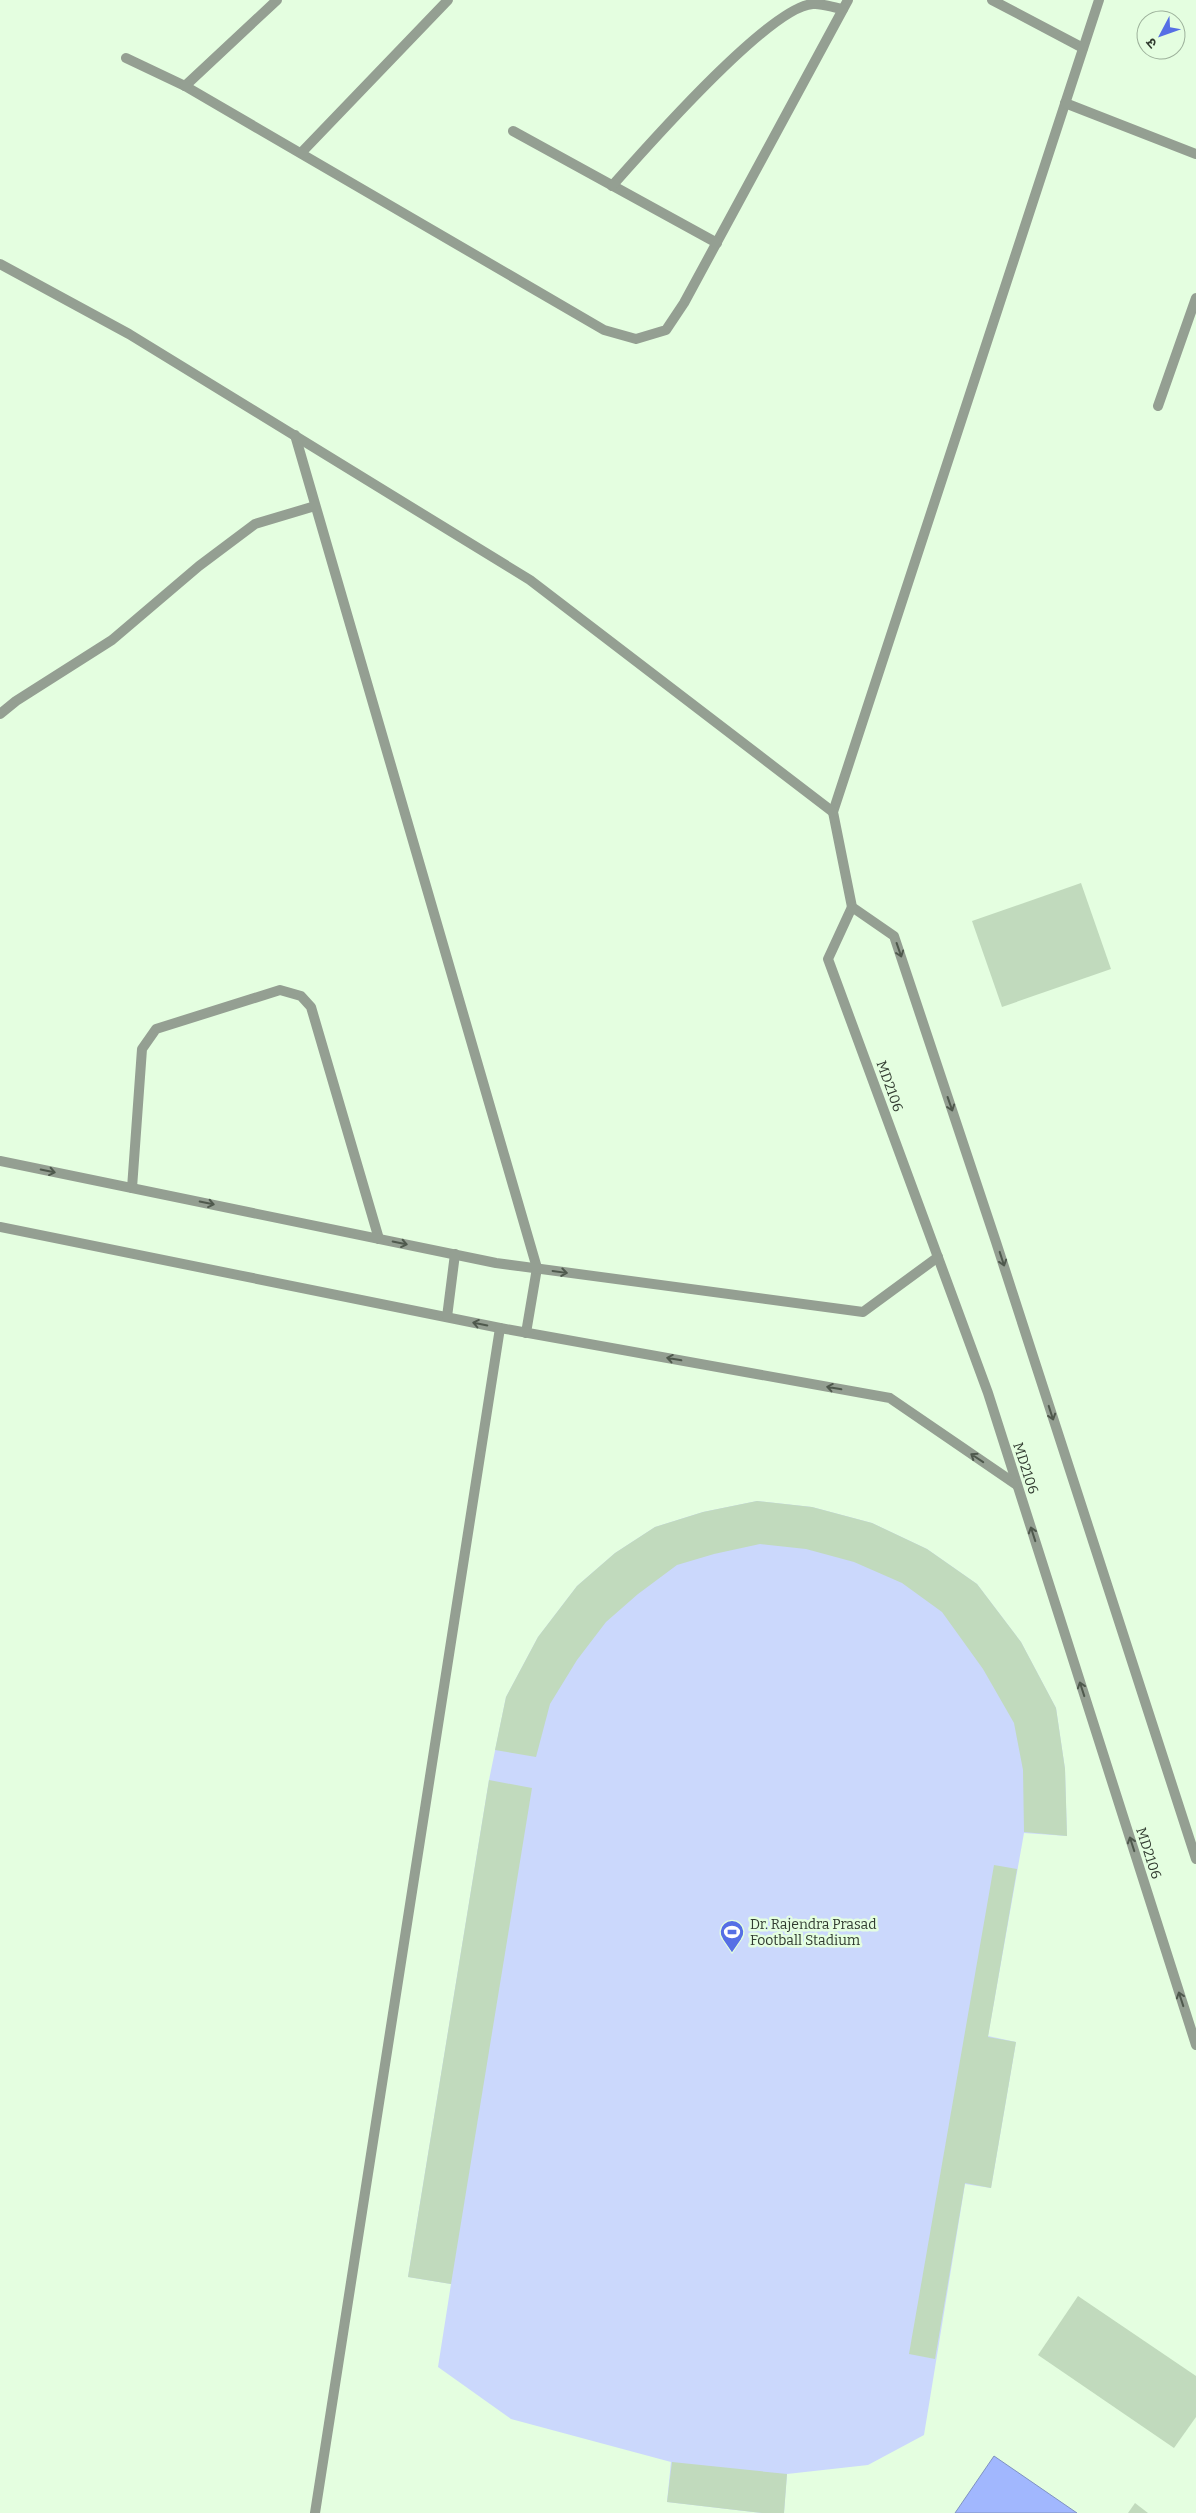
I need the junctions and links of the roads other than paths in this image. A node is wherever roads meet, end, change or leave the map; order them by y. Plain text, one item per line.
1 (277, 0) edge
2 (448, 0) edge
3 (992, 0) edge
4 (1099, 0) edge
5 (845, 5) edge
6 (1083, 48) junction
7 (126, 58) dead end
8 (185, 86) junction
9 (1065, 103) junction
10 (513, 131) dead end
11 (301, 153) junction
12 (1196, 154) edge
13 (612, 186) junction
14 (717, 243) junction
15 (0, 264) edge
16 (1196, 298) edge
17 (1158, 406) dead end
18 (295, 435) junction
19 (315, 506) junction
20 (0, 714) edge
21 (833, 812) junction
22 (852, 907) junction
23 (0, 1161) edge
24 (132, 1188) junction
25 (0, 1227) edge
26 (379, 1239) junction
27 (455, 1254) junction
28 (938, 1257) junction
29 (537, 1268) junction
30 (447, 1317) junction
31 (500, 1328) junction
32 (526, 1333) junction
33 (1017, 1485) junction
34 (1196, 1859) edge
35 (1196, 2045) edge
36 (315, 2513) edge

1 - 8 street
2 - 11 street
3 - 6 street
4 - 6 street
5 - 13 street
5 - 14 street
6 - 9 street
7 - 8 street
8 - 11 street
9 - 12 street
9 - 21 street
10 - 13 street
11 - 14 street
13 - 14 street
15 - 18 street
16 - 17 street
18 - 19 street
18 - 21 street
19 - 20 street
19 - 29 street
21 - 22 street
22 - 28 street, MD2106
22 -> 34 street
23 -> 24 street
24 -> 26 street
24 - 26 street
25 - 30 street
26 -> 27 street
27 - 29 street
27 - 30 street
29 -> 28 street
28 - 33 street, MD2106
29 - 32 street
31 -> 30 street
31 - 32 street
31 - 36 street
33 -> 32 street
35 -> 33 street, MD2106

